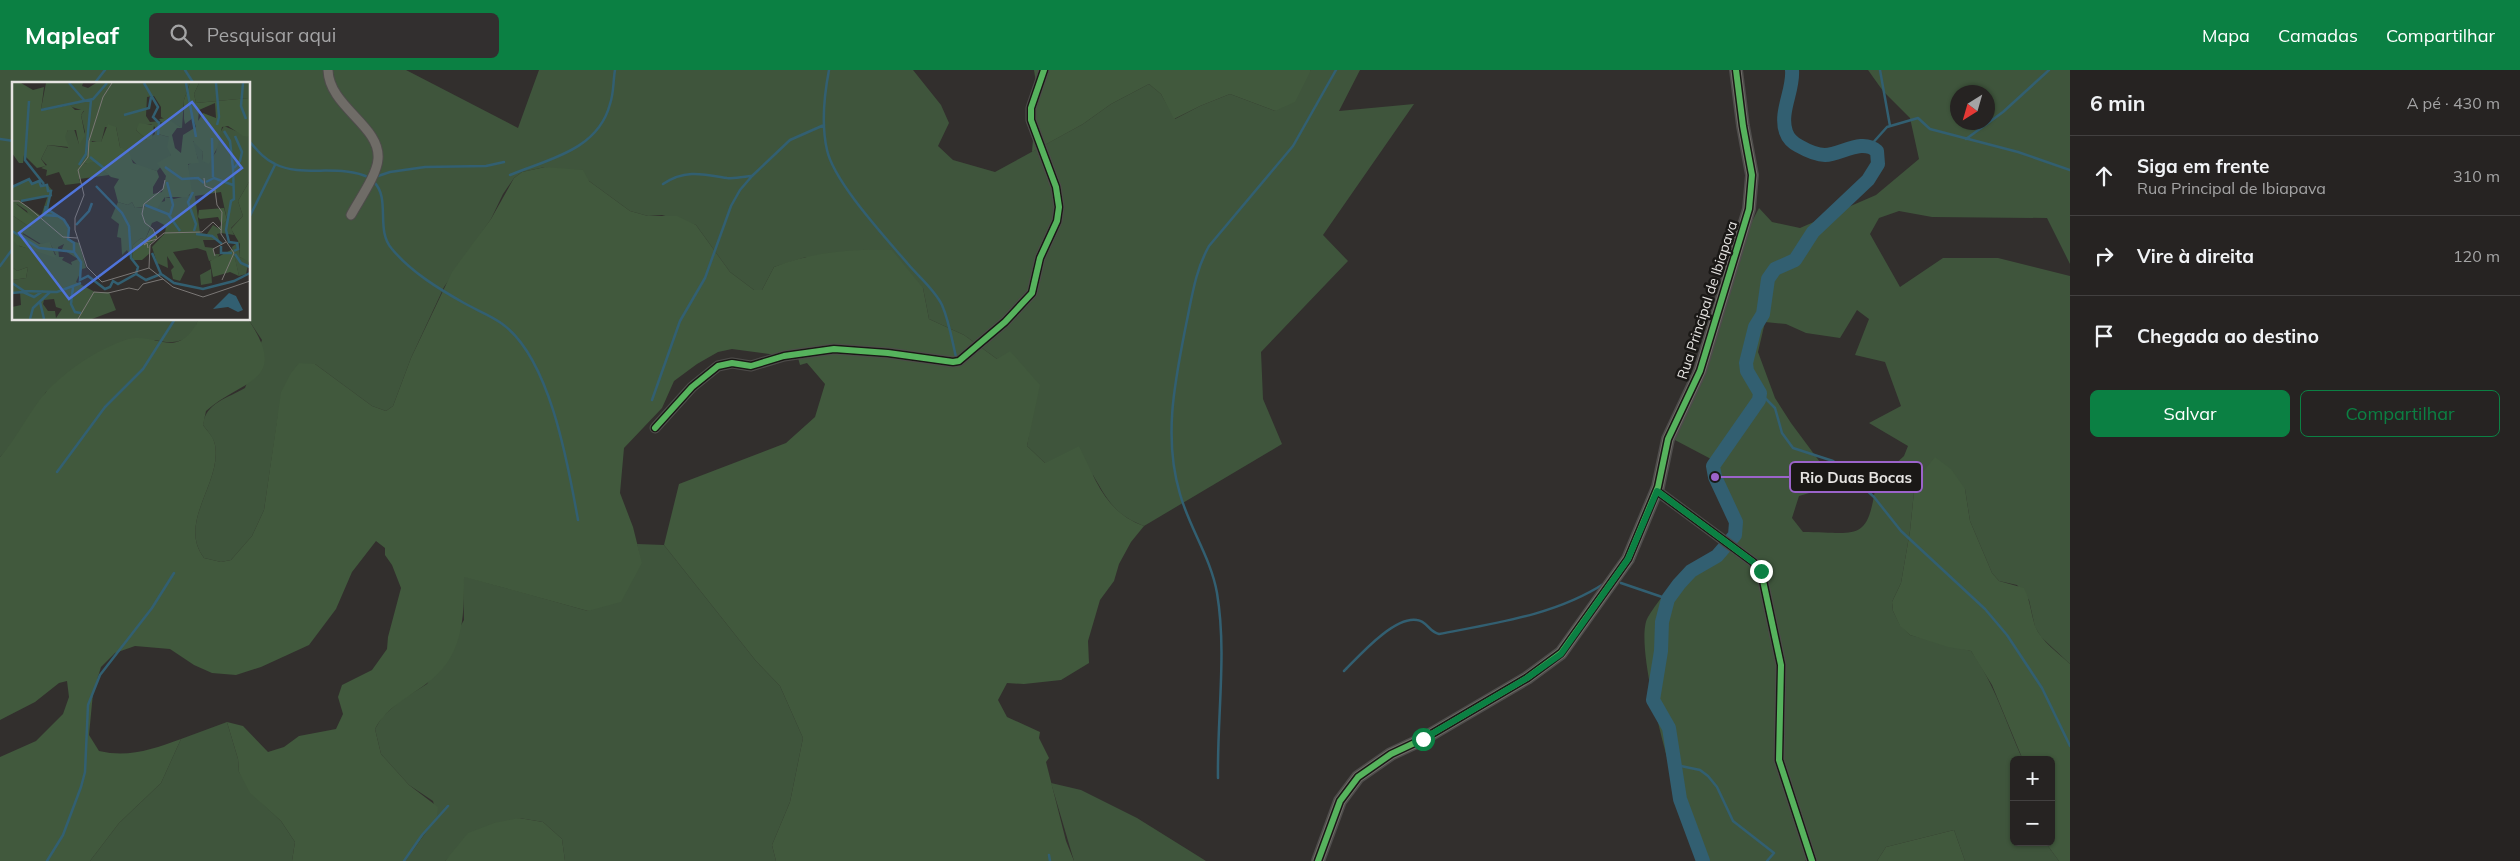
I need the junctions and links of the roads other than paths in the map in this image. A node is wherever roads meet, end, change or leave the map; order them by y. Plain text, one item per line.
1 (328, 70) edge
2 (1044, 70) edge
3 (1736, 70) edge
4 (351, 215) dead end
5 (655, 428) dead end
6 (1657, 491) junction
7 (1318, 861) edge
8 (1812, 861) edge

1 - 4 street
2 - 5 street
3 - 6 street, Rua Principal de Ibiapava
6 - 7 street, Rua Principal de Ibiapava
6 - 8 street

